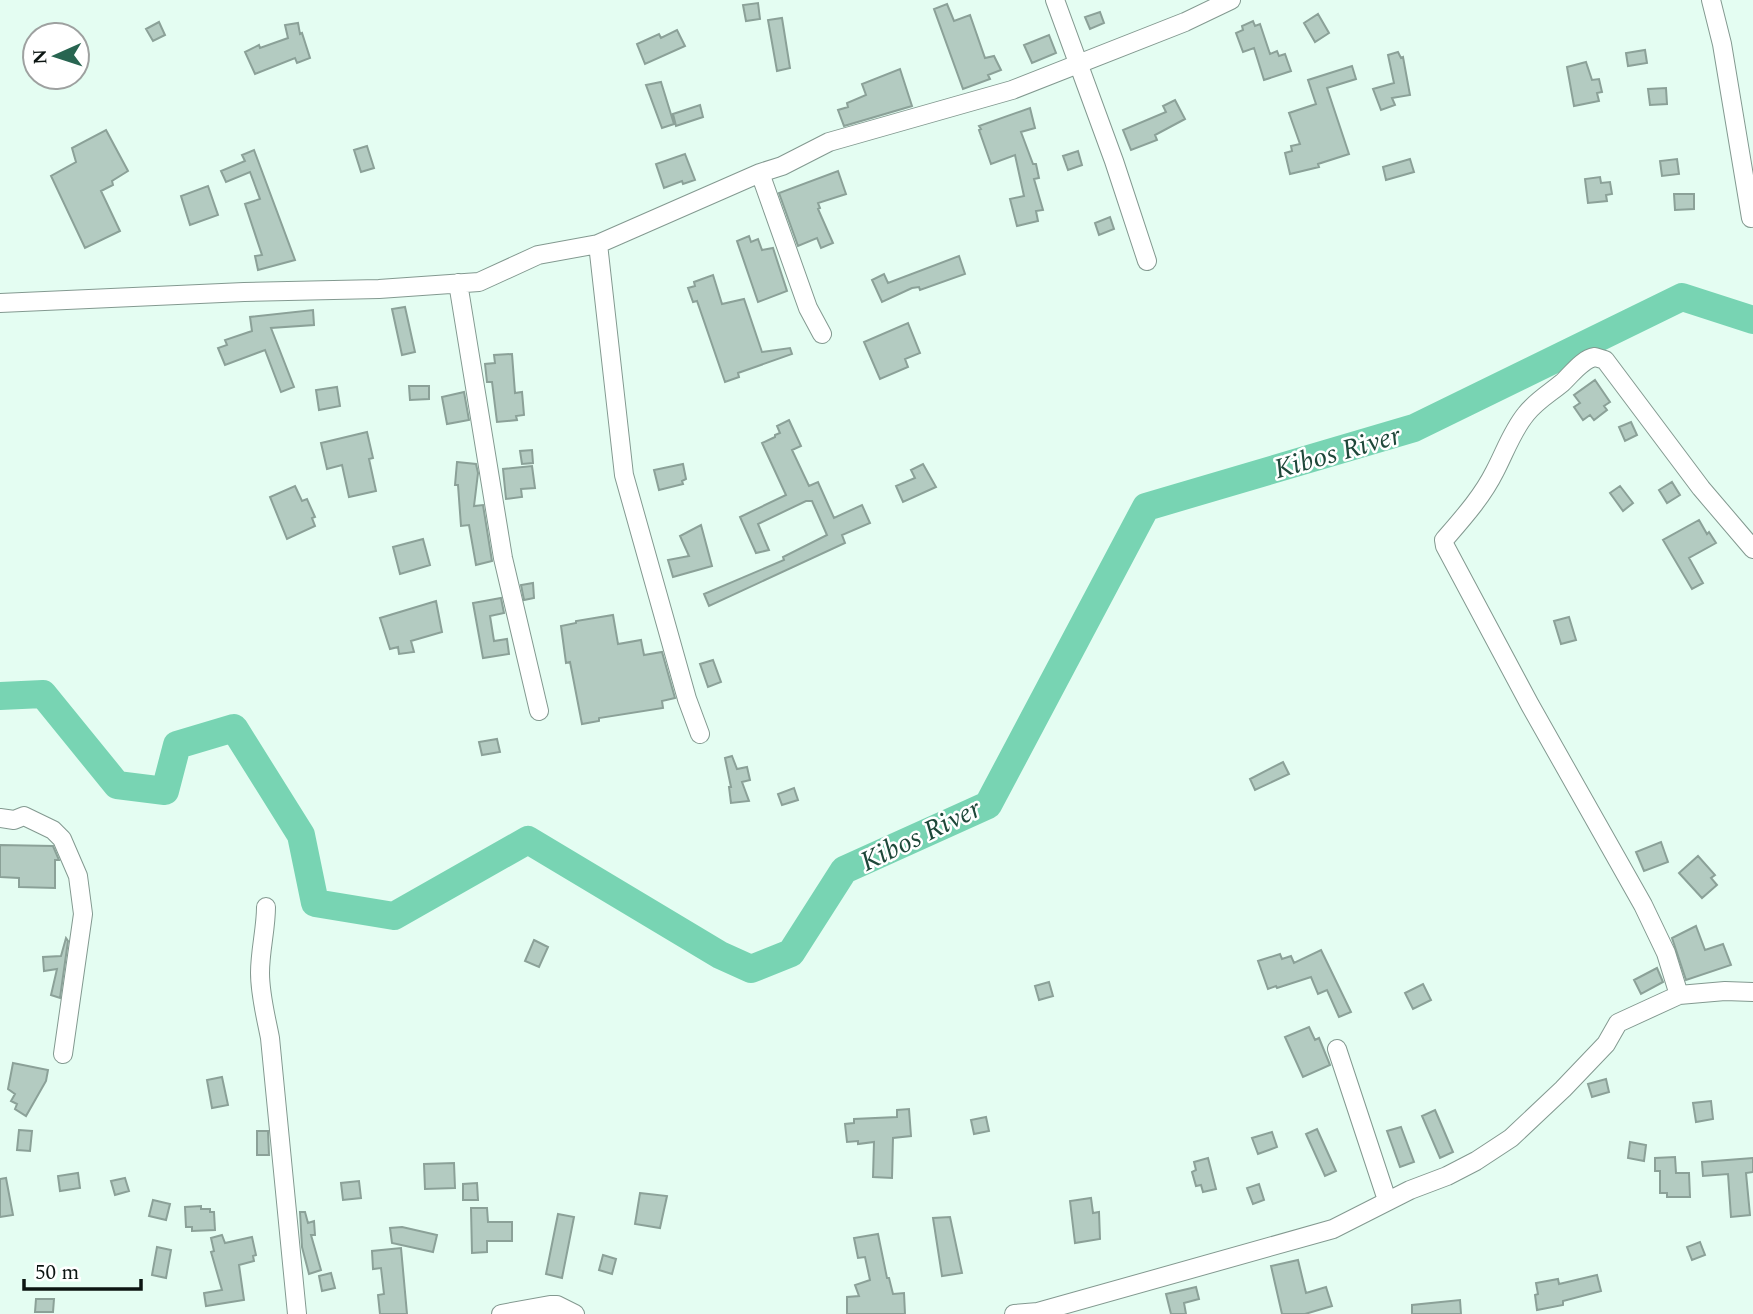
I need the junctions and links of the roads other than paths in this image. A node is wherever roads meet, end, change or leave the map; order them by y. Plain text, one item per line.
1 (1055, 0) edge
2 (1231, 0) edge
3 (1711, 0) edge
4 (1078, 64) junction
5 (760, 173) junction
6 (1751, 218) dead end
7 (598, 244) junction
8 (1147, 261) dead end
9 (458, 283) junction
10 (0, 303) edge
11 (822, 334) dead end
12 (1753, 549) edge
13 (539, 711) dead end
14 (700, 734) dead end
15 (0, 818) edge
16 (266, 906) dead end
17 (1753, 992) edge
18 (1679, 995) junction
19 (1337, 1049) dead end
20 (63, 1054) dead end
21 (1387, 1200) junction
22 (297, 1314) edge
23 (501, 1314) edge
24 (575, 1314) edge
25 (1014, 1314) edge

1 - 4 street
2 - 4 street
3 - 6 street
4 - 5 street
4 - 8 street
5 - 7 street
5 - 11 street
7 - 9 street
7 - 14 street
9 - 10 street
9 - 13 street
12 - 18 street
15 - 20 street
16 - 22 street
17 - 18 street
18 - 21 street
19 - 21 street
21 - 25 street
23 - 24 street

